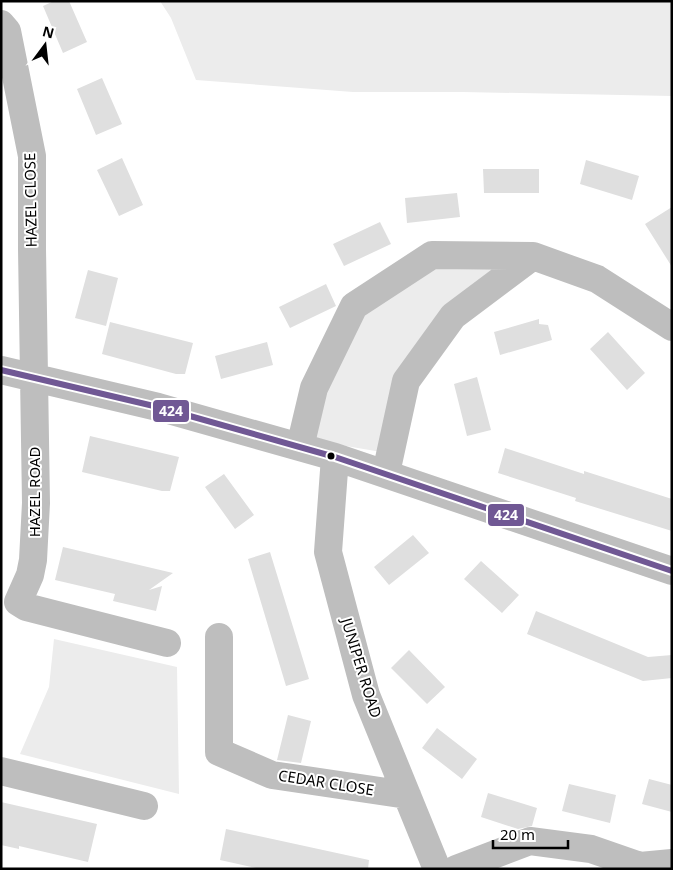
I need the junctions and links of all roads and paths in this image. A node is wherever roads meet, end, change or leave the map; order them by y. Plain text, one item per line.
1 (1, 24) edge
2 (533, 256) junction
3 (672, 327) edge
4 (1, 370) edge
5 (35, 379) junction
6 (300, 447) junction
7 (335, 457) junction
8 (386, 474) junction
9 (672, 571) edge
10 (10, 603) edge
11 (219, 637) dead end
12 (167, 643) dead end
13 (1, 771) edge
14 (407, 795) junction
15 (144, 806) dead end
16 (672, 863) edge
17 (438, 869) edge
18 (456, 869) edge

1 - 5 street, HAZEL CLOSE
2 - 3 street
2 - 6 street
2 - 8 street
4 - 5 street
5 - 6 street
5 - 10 street, HAZEL ROAD
6 - 7 street
7 - 8 street
7 - 14 street, JUNIPER ROAD
8 - 9 street
10 - 12 street, HAZEL ROAD
11 - 14 street, CEDAR CLOSE
13 - 15 street
14 - 17 street, JUNIPER ROAD
16 - 18 street

